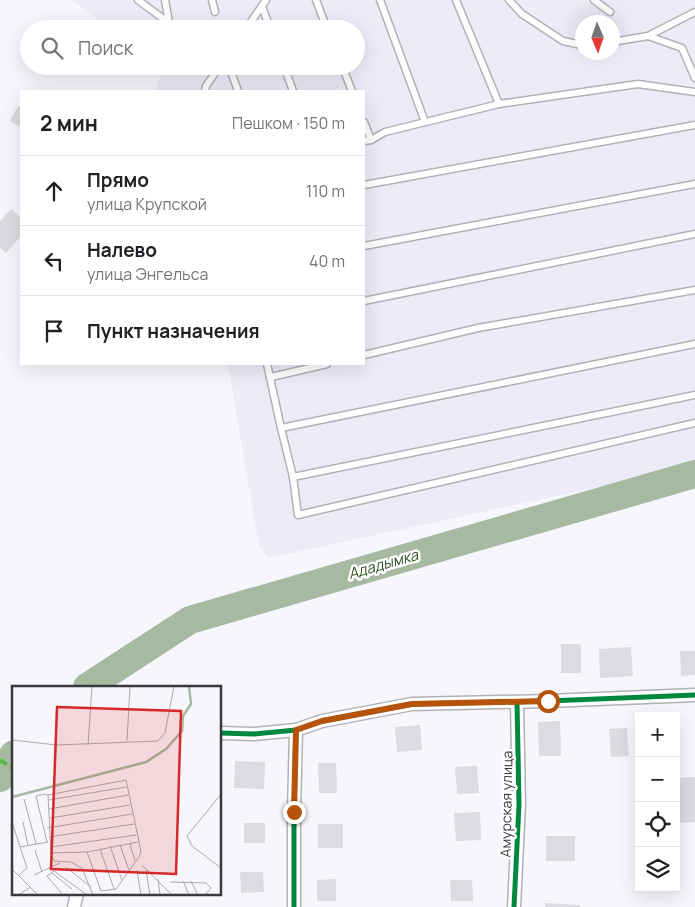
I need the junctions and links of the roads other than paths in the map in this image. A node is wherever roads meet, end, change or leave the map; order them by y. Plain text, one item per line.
1 (138, 0) edge
2 (165, 0) edge
3 (212, 0) edge
4 (266, 0) edge
5 (316, 0) edge
6 (380, 0) edge
7 (456, 0) edge
8 (510, 0) edge
9 (594, 0) edge
10 (262, 6) junction
11 (215, 12) dead end
12 (610, 12) dead end
13 (695, 12) edge
14 (165, 20) edge
15 (168, 20) edge
16 (252, 20) edge
17 (267, 20) edge
18 (324, 20) edge
19 (648, 36) junction
20 (620, 41) edge
21 (575, 44) edge
22 (214, 75) edge
23 (232, 75) edge
24 (287, 75) edge
25 (346, 75) edge
26 (695, 78) edge
27 (205, 90) edge
28 (238, 90) edge
29 (293, 90) edge
30 (352, 90) edge
31 (695, 92) edge
32 (499, 104) junction
33 (426, 122) junction
34 (695, 125) edge
35 (365, 128) edge
36 (367, 141) edge
37 (695, 184) edge
38 (365, 185) edge
39 (695, 234) edge
40 (365, 246) edge
41 (695, 290) edge
42 (365, 301) edge
43 (695, 344) edge
44 (365, 355) edge
45 (267, 365) edge
46 (323, 365) edge
47 (270, 377) junction
48 (695, 395) edge
49 (695, 423) edge
50 (280, 428) junction
51 (293, 477) junction
52 (695, 695) edge
53 (517, 702) junction
54 (296, 730) junction
55 (221, 734) edge
56 (77, 894) edge
57 (74, 907) edge
58 (294, 907) edge
59 (514, 907) edge

1 - 14 lane
2 - 15 lane
3 - 11 lane
4 - 10 lane
5 - 18 lane
6 - 33 lane
7 - 32 lane
8 - 21 lane
9 - 12 lane
10 - 16 lane
10 - 17 lane
13 - 19 lane
19 - 20 lane
19 - 26 lane
22 - 27 lane
23 - 28 lane
24 - 29 lane
25 - 30 lane
31 - 32 lane
32 - 33 lane
33 - 36 lane
34 - 38 lane
35 - 36 lane
37 - 40 lane
39 - 42 lane
41 - 44 lane
43 - 50 lane
45 - 47 lane
46 - 47 lane
47 - 50 lane
48 - 51 lane
49 - 51 lane
50 - 51 lane
52 - 53 street
53 - 54 street
53 - 59 street, Амурская улица
54 - 55 street
54 - 58 street
56 - 57 street

